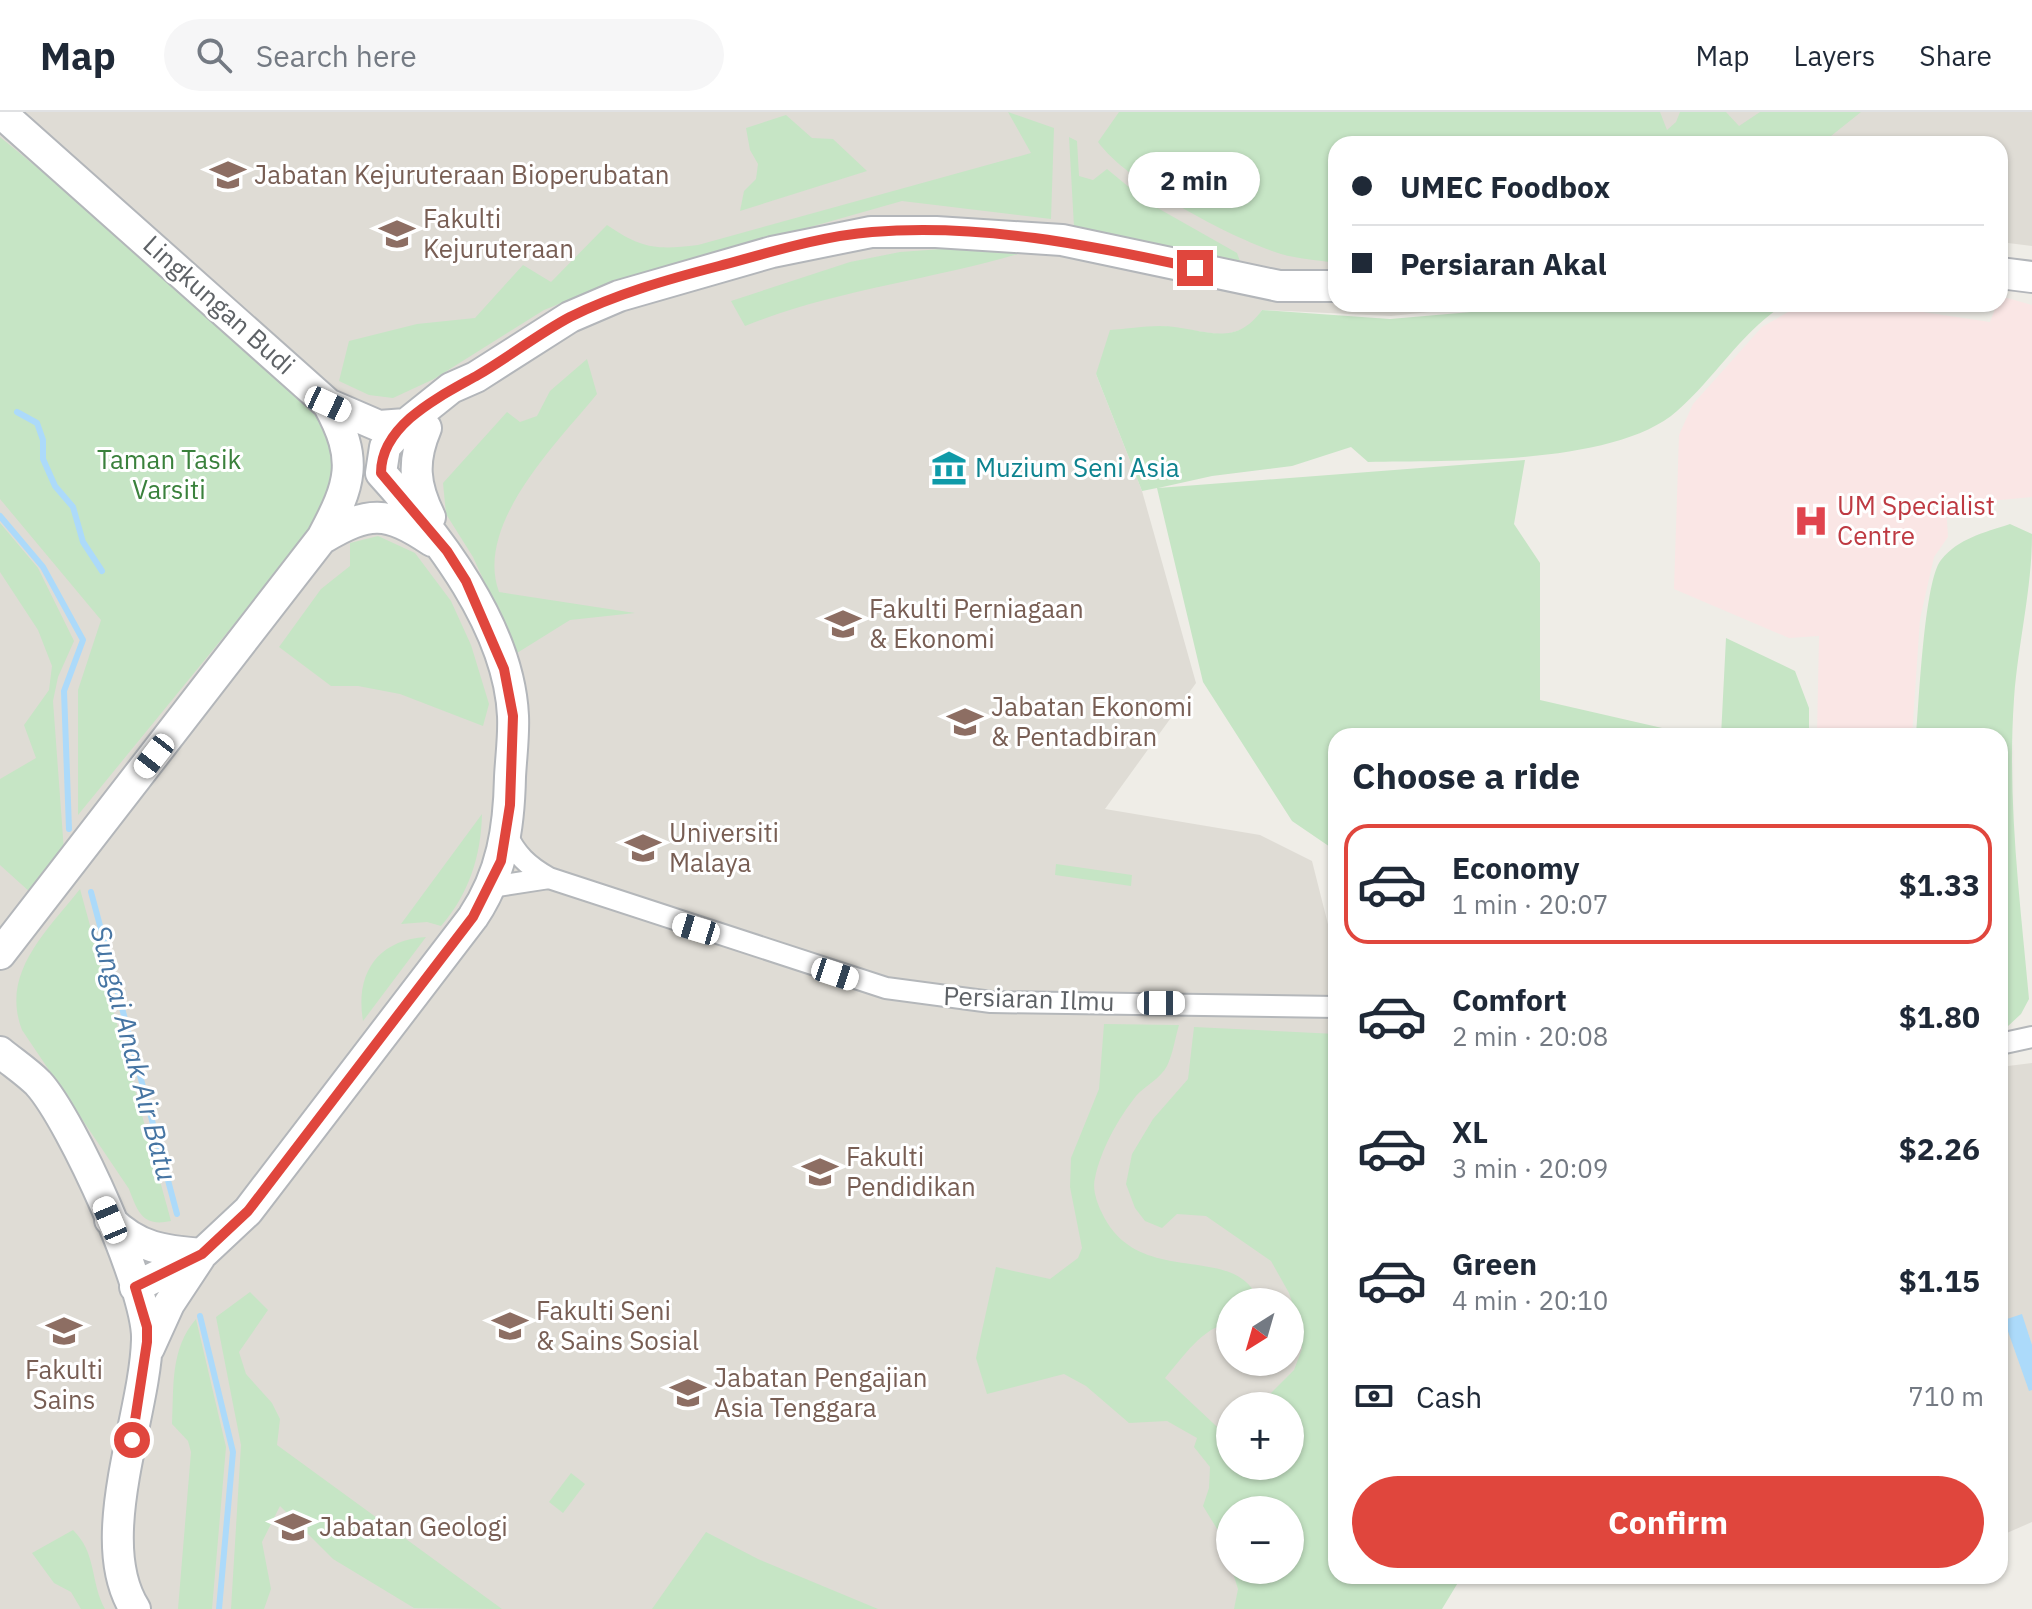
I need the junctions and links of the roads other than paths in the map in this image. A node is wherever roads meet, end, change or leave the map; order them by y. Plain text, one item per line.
1 (0, 112) edge
2 (2008, 254) edge
3 (2032, 257) edge
4 (2008, 274) edge
5 (2032, 277) edge
6 (1328, 286) edge
7 (328, 404) junction
8 (416, 426) junction
9 (381, 473) junction
10 (322, 538) junction
11 (447, 551) junction
12 (506, 833) junction
13 (549, 878) junction
14 (491, 887) junction
15 (2, 957) edge
16 (1328, 1007) edge
17 (0, 1027) edge
18 (2032, 1037) edge
19 (2008, 1042) edge
20 (0, 1052) edge
21 (38, 1084) junction
22 (110, 1220) junction
23 (202, 1254) junction
24 (135, 1287) junction
25 (146, 1353) junction
26 (135, 1609) edge

1 - 7 street, Lingkungan Budi
2 - 3 street
4 - 5 street
6 - 8 street, Lingkungan Budi
7 - 8 street
7 - 10 street, Lingkungan Budi
8 - 9 street, Lingkungan Budi
8 - 11 street
9 - 10 street, Lingkungan Budi
9 - 11 street
10 - 11 street
10 - 15 street, Lingkungan Budi
11 - 12 street
12 - 13 street, Persiaran Ilmu
12 - 14 street
13 - 14 street, Persiaran Ilmu
13 - 16 street, Persiaran Ilmu
14 - 23 street
17 - 21 street
18 - 19 street
20 - 21 street
21 - 22 street
22 - 23 street
22 - 24 street
23 - 24 street
23 - 25 street
24 - 25 street
25 - 26 street

